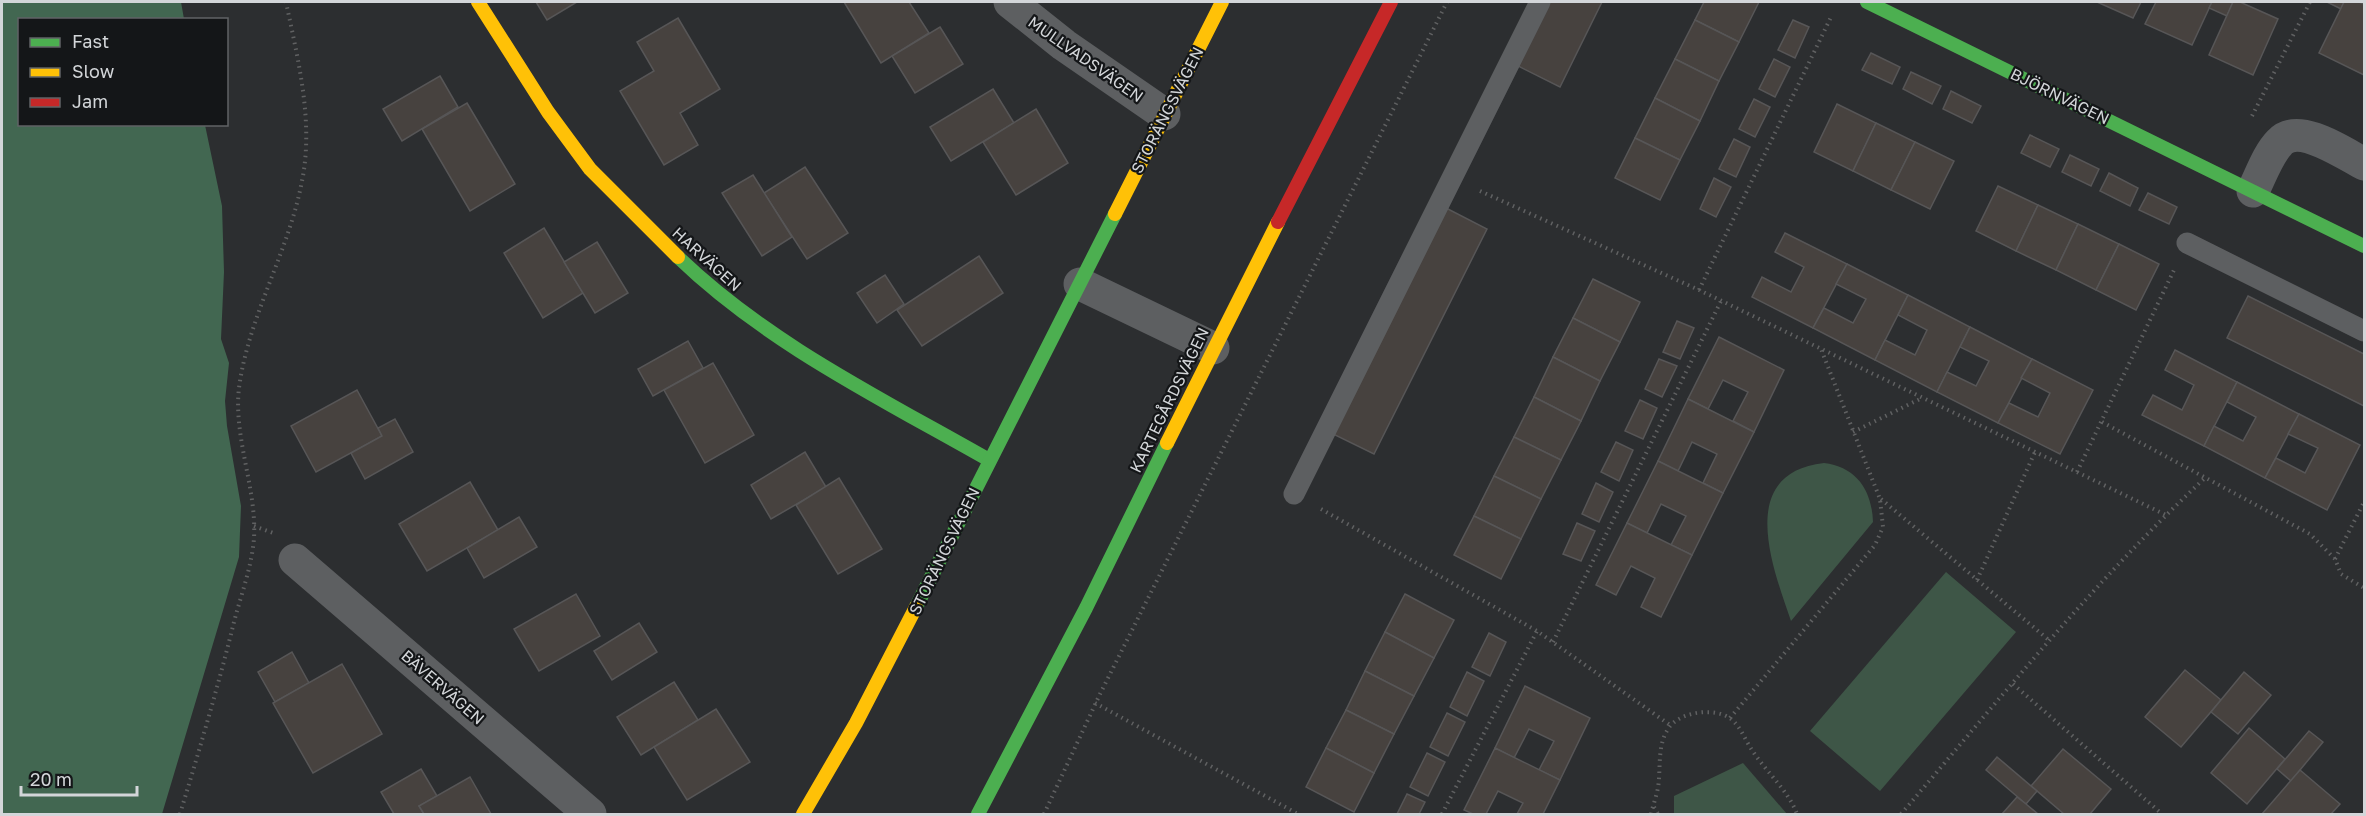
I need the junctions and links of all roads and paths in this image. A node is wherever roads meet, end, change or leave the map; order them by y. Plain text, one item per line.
1 (286, 2) edge
2 (478, 2) edge
3 (1010, 2) edge
4 (1222, 2) edge
5 (1391, 2) edge
6 (1447, 2) edge
7 (1540, 2) edge
8 (1867, 2) edge
9 (2310, 2) edge
10 (1834, 12) dead end
11 (1164, 114) junction
12 (2250, 120) dead end
13 (2364, 164) edge
14 (1453, 179) junction
15 (2253, 191) junction
16 (2187, 243) joint
17 (2364, 246) edge
18 (1080, 284) junction
19 (1698, 290) junction
20 (1721, 301) junction
21 (2364, 331) edge
22 (1213, 348) junction
23 (1821, 348) junction
24 (1923, 397) junction
25 (2102, 422) junction
26 (1853, 432) junction
27 (2035, 452) junction
28 (989, 460) junction
29 (2077, 472) junction
30 (2206, 477) junction
31 (1294, 494) joint
32 (1880, 499) junction
33 (2364, 502) edge
34 (2166, 515) junction
35 (2335, 559) junction
36 (295, 560) dead end
37 (1977, 579) junction
38 (2364, 588) edge
39 (1537, 631) junction
40 (2050, 641) junction
41 (1553, 642) junction
42 (2013, 684) junction
43 (1095, 704) junction
44 (1730, 718) junction
45 (1670, 725) junction
46 (1653, 806) junction
47 (180, 814) edge
48 (590, 814) edge
49 (803, 814) edge
50 (978, 814) edge
51 (1044, 814) edge
52 (1298, 814) edge
53 (1442, 814) edge
54 (1651, 814) edge
55 (1658, 814) edge
56 (1797, 814) edge
57 (1901, 814) edge
58 (2162, 814) edge

1 - 47 path
2 - 28 street, HARVÄGEN
3 - 11 street, MULLVADSVÄGEN
4 - 11 street, STORÄNGSVÄGEN
5 - 22 street, KARTEGÅRDSVÄGEN
6 - 43 path
7 - 14 lane
8 - 15 street, BJÖRNVÄGEN
9 - 12 path
10 - 19 path
11 - 18 street, STORÄNGSVÄGEN
13 - 15 street
14 - 19 path
14 - 31 lane
15 - 17 street, BJÖRNVÄGEN
16 - 21 lane
16 - 25 path
18 - 22 street
18 - 28 street, STORÄNGSVÄGEN
19 - 20 path
20 - 23 path
20 - 41 path
22 - 50 street, KARTEGÅRDSVÄGEN
23 - 24 path
23 - 26 path
24 - 26 path
24 - 27 path
25 - 29 path
25 - 30 path
26 - 32 path
27 - 29 path
27 - 37 path
28 - 49 street, STORÄNGSVÄGEN
29 - 34 path
30 - 34 path
30 - 35 path
31 - 39 path
32 - 37 path
32 - 44 path
33 - 35 path
34 - 40 path
35 - 38 path
36 - 48 street, BÄVERVÄGEN
37 - 40 path
39 - 41 path
39 - 53 path
40 - 42 path
41 - 45 path
42 - 57 path
42 - 58 path
43 - 51 path
43 - 52 path
44 - 45 path
44 - 56 path
45 - 46 path
46 - 54 path
46 - 55 path

